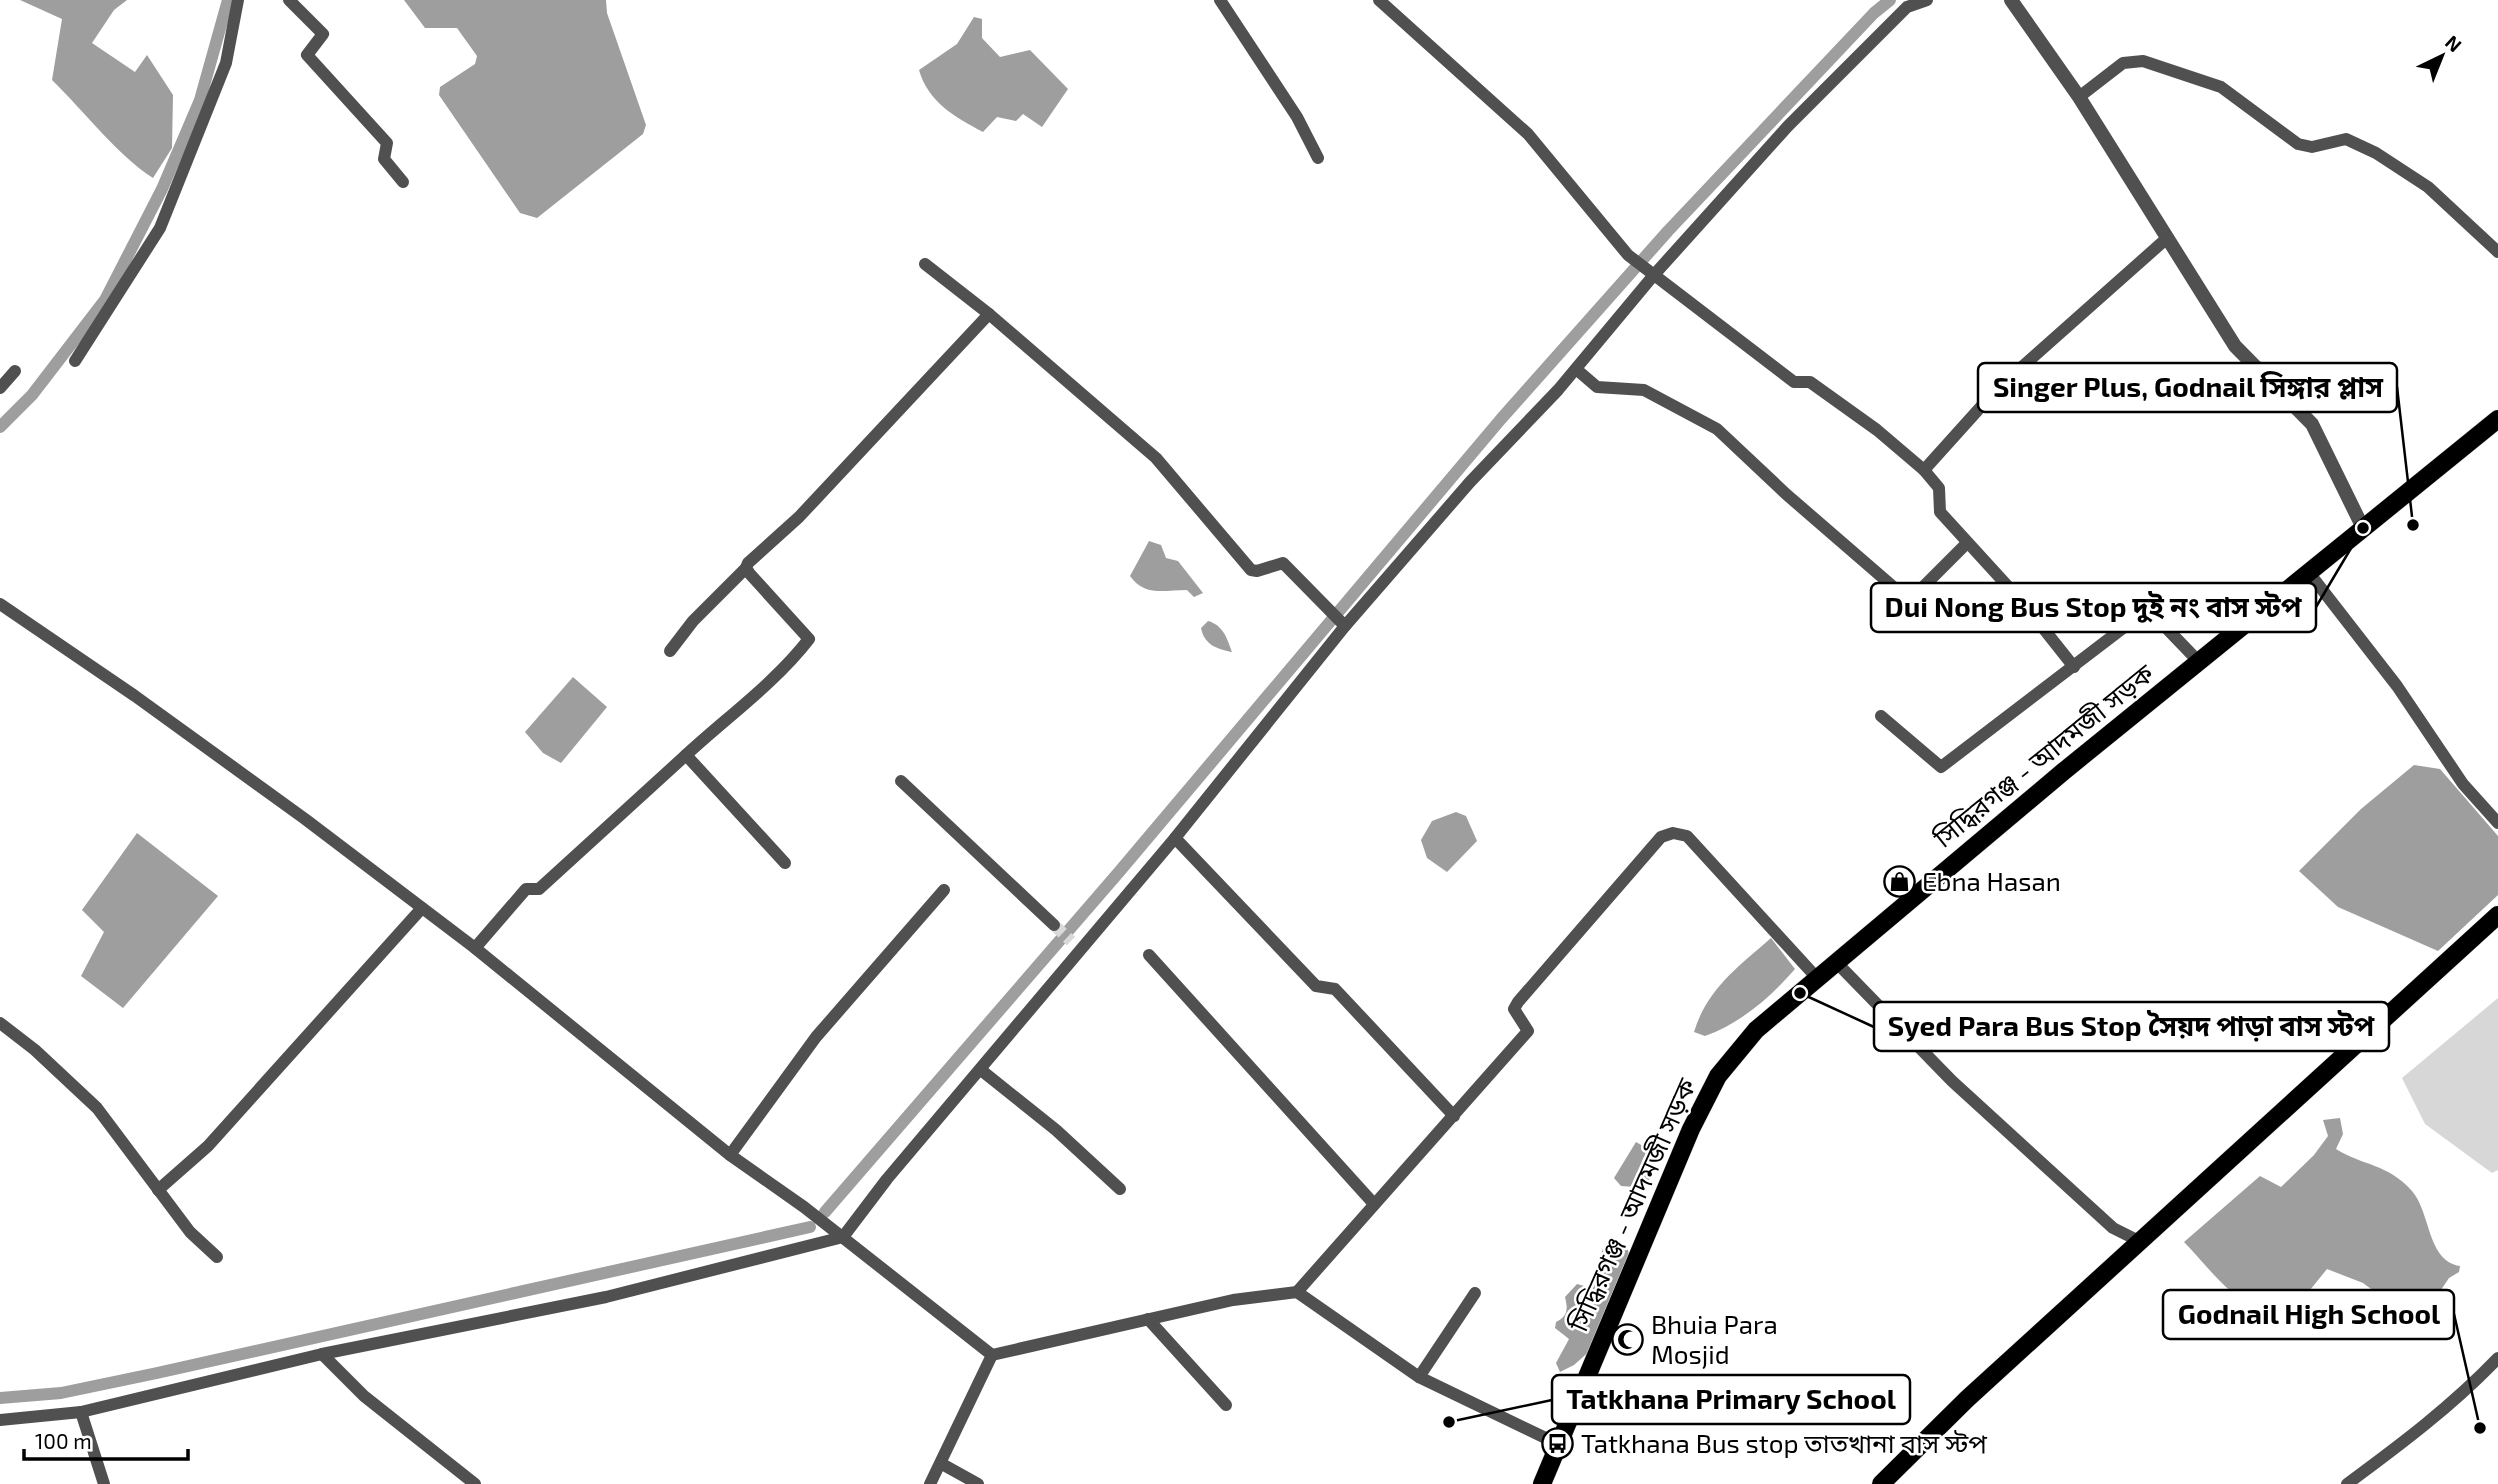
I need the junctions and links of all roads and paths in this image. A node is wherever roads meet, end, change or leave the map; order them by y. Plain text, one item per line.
1 (237, 0) edge
2 (289, 0) edge
3 (1220, 0) edge
4 (1379, 0) edge
5 (1927, 0) edge
6 (2011, 0) edge
7 (2079, 97) junction
8 (1318, 158) dead end
9 (402, 181) dead end
10 (2166, 239) junction
11 (2498, 252) edge
12 (925, 264) dead end
13 (1649, 272) junction
14 (989, 313) junction
15 (75, 360) dead end
16 (1576, 369) junction
17 (15, 371) dead end
18 (0, 388) edge
19 (2498, 419) edge
20 (1924, 470) junction
21 (2362, 528) junction
22 (1967, 543) junction
23 (746, 568) junction
24 (2310, 574) junction
25 (0, 604) edge
26 (1341, 623) junction
27 (670, 651) dead end
28 (2200, 663) junction
29 (2074, 667) junction
30 (1881, 716) dead end
31 (686, 755) junction
32 (901, 781) dead end
33 (2498, 823) edge
34 (1175, 838) junction
35 (785, 863) dead end
36 (944, 890) dead end
37 (422, 908) junction
38 (2498, 915) edge
39 (1054, 925) tunnel mouth
40 (475, 948) junction
41 (1149, 955) dead end
42 (1835, 961) junction
43 (1817, 978) junction
44 (0, 1023) edge
45 (981, 1070) junction
46 (1454, 1116) junction
47 (730, 1155) junction
48 (1120, 1189) dead end
49 (158, 1190) junction
50 (1374, 1204) junction
51 (843, 1237) junction
52 (2141, 1242) junction
53 (217, 1257) dead end
54 (1297, 1292) junction
55 (1475, 1293) dead end
56 (1148, 1320) junction
57 (322, 1354) junction
58 (992, 1355) junction
59 (2498, 1358) edge
60 (1419, 1377) junction
61 (1226, 1405) dead end
62 (81, 1412) junction
63 (0, 1420) edge
64 (1558, 1444) junction
65 (942, 1464) junction
66 (104, 1484) edge
67 (475, 1484) edge
68 (930, 1484) edge
69 (978, 1484) edge
70 (1542, 1484) edge
71 (1881, 1484) edge
72 (2347, 1484) edge

1 - 15 street
2 - 9 street
3 - 8 street
4 - 13 street
5 - 13 street
6 - 7 street
7 - 10 street
7 - 11 street
10 - 20 street
10 - 21 street
12 - 14 street
13 - 16 street
13 - 20 street
14 - 23 street
14 - 26 street
16 - 22 street
16 - 26 street
17 - 18 street
19 - 21 main road, সিদ্ধিরগঞ্জ - আদমজী সড়ক
20 - 22 street
21 - 24 main road, সিদ্ধিরগঞ্জ - আদমজী সড়ক
22 - 29 street
23 - 27 street
23 - 31 street
24 - 28 main road, সিদ্ধিরগঞ্জ - আদমজী সড়ক
24 - 33 street
25 - 37 street
26 - 34 street
28 - 29 street
28 - 42 main road, সিদ্ধিরগঞ্জ - আদমজী সড়ক
29 - 30 street
31 - 35 street
31 - 40 street
32 - 39 street
34 - 45 street
34 - 46 street
36 - 47 street
37 - 40 street
37 - 49 street
38 - 52 main road
40 - 47 street
41 - 50 street
42 - 43 main road, সিদ্ধিরগঞ্জ - আদমজী সড়ক
42 - 52 street
43 - 46 street
43 - 64 main road, সিদ্ধিরগঞ্জ - আদমজী সড়ক
44 - 49 street
45 - 48 street
45 - 51 street
46 - 50 street
47 - 51 street
49 - 53 street
50 - 54 street
51 - 57 street
51 - 58 street
52 - 71 main road
54 - 56 street
54 - 60 street
55 - 60 street
56 - 58 street
56 - 61 street
57 - 62 street
57 - 67 street
58 - 65 street
59 - 72 street
60 - 64 street
62 - 63 street
62 - 66 street
64 - 70 main road, সিদ্ধিরগঞ্জ - আদমজী সড়ক
65 - 68 street
65 - 69 street

